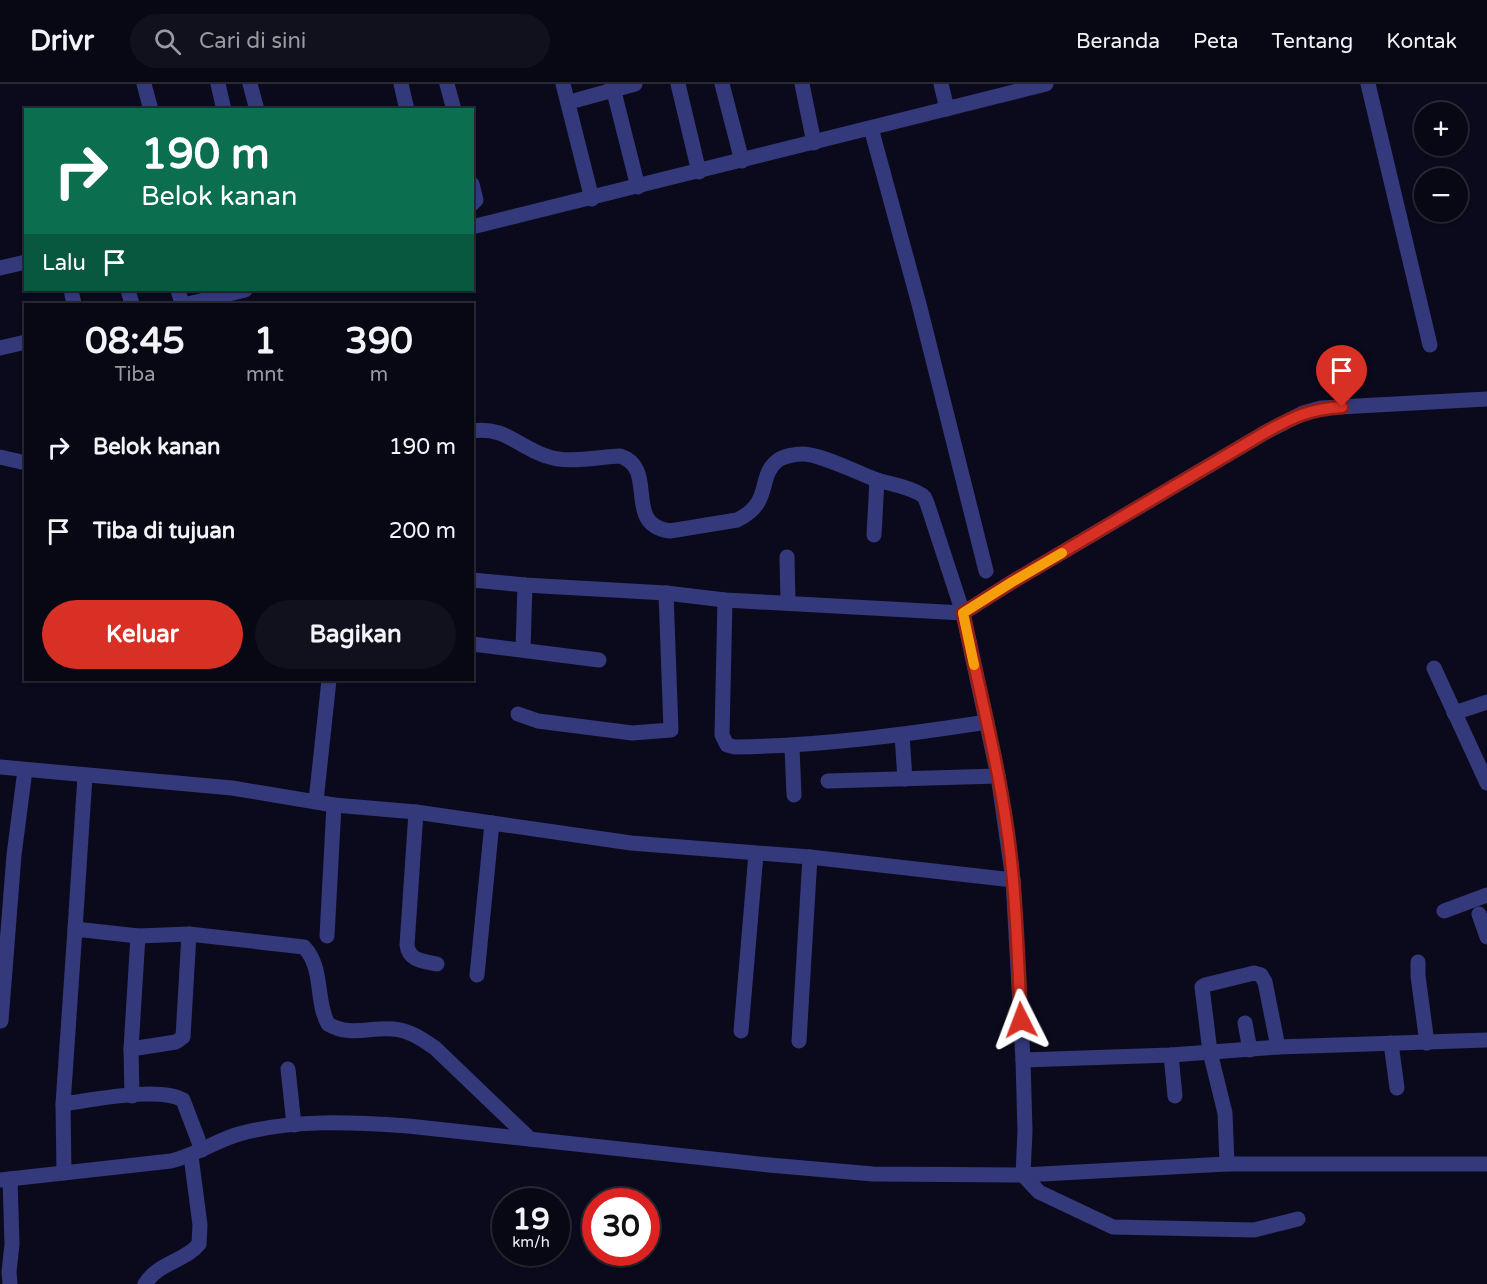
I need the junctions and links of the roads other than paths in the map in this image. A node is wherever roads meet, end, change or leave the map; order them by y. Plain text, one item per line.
1 (144, 84) edge
2 (218, 84) edge
3 (250, 84) edge
4 (401, 84) edge
5 (447, 84) edge
6 (562, 84) edge
7 (635, 84) edge
8 (678, 84) edge
9 (722, 84) edge
10 (802, 84) edge
11 (941, 84) edge
12 (1046, 84) edge
13 (1368, 84) edge
14 (612, 87) edge
15 (577, 100) dead end
16 (150, 108) edge
17 (224, 108) edge
18 (256, 108) edge
19 (407, 108) edge
20 (453, 108) edge
21 (947, 109) junction
22 (872, 128) junction
23 (814, 142) junction
24 (742, 161) junction
25 (699, 172) junction
26 (638, 187) junction
27 (592, 199) junction
28 (474, 227) edge
29 (24, 262) edge
30 (0, 268) edge
31 (234, 291) edge
32 (213, 293) edge
33 (190, 303) edge
34 (24, 342) edge
35 (1430, 345) dead end
36 (0, 348) edge
37 (1487, 399) edge
38 (474, 431) edge
39 (0, 457) edge
40 (24, 463) edge
41 (876, 480) junction
42 (874, 535) dead end
43 (787, 556) dead end
44 (986, 571) dead end
45 (474, 580) edge
46 (525, 585) junction
47 (666, 593) junction
48 (725, 600) junction
49 (788, 603) junction
50 (963, 613) junction
51 (474, 644) edge
52 (523, 649) junction
53 (599, 660) dead end
54 (1434, 668) dead end
55 (329, 681) edge
56 (1487, 702) edge
57 (1454, 713) junction
58 (518, 714) dead end
59 (987, 722) junction
60 (902, 735) junction
61 (792, 747) junction
62 (0, 767) edge
63 (25, 770) junction
64 (85, 776) junction
65 (998, 776) junction
66 (905, 779) junction
67 (828, 781) dead end
68 (1487, 783) edge
69 (794, 795) dead end
70 (316, 801) junction
71 (334, 805) junction
72 (416, 812) junction
73 (492, 823) junction
74 (756, 854) junction
75 (810, 857) junction
76 (1012, 870) junction
77 (1487, 895) edge
78 (1444, 911) dead end
79 (1479, 914) dead end
80 (75, 929) junction
81 (189, 934) junction
82 (138, 936) junction
83 (327, 936) dead end
84 (1487, 937) edge
85 (1418, 962) dead end
86 (437, 964) dead end
87 (477, 975) dead end
88 (1, 1022) edge
89 (1245, 1023) dead end
90 (741, 1031) dead end
91 (1487, 1040) edge
92 (799, 1041) dead end
93 (1391, 1043) junction
94 (1427, 1043) junction
95 (1278, 1047) junction
96 (130, 1049) junction
97 (1250, 1050) junction
98 (1210, 1052) junction
99 (1171, 1055) junction
100 (1023, 1060) junction
101 (288, 1069) dead end
102 (1397, 1088) dead end
103 (132, 1096) junction
104 (1175, 1096) dead end
105 (63, 1104) junction
106 (294, 1125) junction
107 (530, 1139) junction
108 (196, 1153) junction
109 (1227, 1164) junction
110 (1487, 1164) edge
111 (64, 1173) junction
112 (1023, 1175) junction
113 (5, 1180) edge
114 (1298, 1219) dead end
115 (10, 1284) edge
116 (145, 1284) edge

1 - 16 street
2 - 17 street
3 - 18 street
4 - 19 street
5 - 20 street
6 - 27 street
7 - 14 street
8 - 25 street
9 - 24 street
10 - 23 street
11 - 21 street
12 - 21 street
13 - 35 street
14 - 15 street
14 - 26 street
21 - 22 street
22 - 23 street
22 - 44 street
23 - 24 street
24 - 25 street
25 - 26 street
26 - 27 street
27 - 28 street
29 - 30 street
31 - 32 street
32 - 33 street
34 - 36 street
37 - 50 street
38 - 41 street
39 - 40 street
41 - 42 street
41 - 50 street
43 - 49 street
45 - 46 street
46 - 47 street
46 - 52 street
47 - 48 street
47 - 58 street
48 - 49 street
48 - 61 street
49 - 50 street
50 - 59 street
51 - 52 street
52 - 53 street
54 - 57 street
55 - 70 street
56 - 57 street
57 - 68 street
59 - 60 street
59 - 65 street
60 - 61 street
60 - 66 street
61 - 69 street
62 - 63 street
63 - 64 street
63 - 88 street
64 - 70 street
64 - 80 street
65 - 66 street
65 - 76 street
66 - 67 street
70 - 71 street
71 - 72 street
71 - 83 street
72 - 73 street
72 - 86 street
73 - 74 street
73 - 87 street
74 - 75 street
74 - 90 street
75 - 76 street
75 - 92 street
76 - 100 street
77 - 78 street
79 - 84 street
80 - 82 street
80 - 105 street
81 - 82 street
81 - 96 street
81 - 107 street
82 - 96 street
85 - 94 street
89 - 97 street
91 - 94 street
93 - 94 street
93 - 95 street
93 - 102 street
95 - 97 street
95 - 98 street
96 - 103 street
97 - 98 street
98 - 99 street
98 - 109 street
99 - 100 street
99 - 104 street
100 - 112 street
101 - 106 street
103 - 105 street
103 - 108 street
105 - 111 street
106 - 107 street
106 - 108 street
107 - 112 street
108 - 111 street
108 - 116 street
109 - 110 street
109 - 112 street
111 - 113 street
112 - 114 street
113 - 115 street

